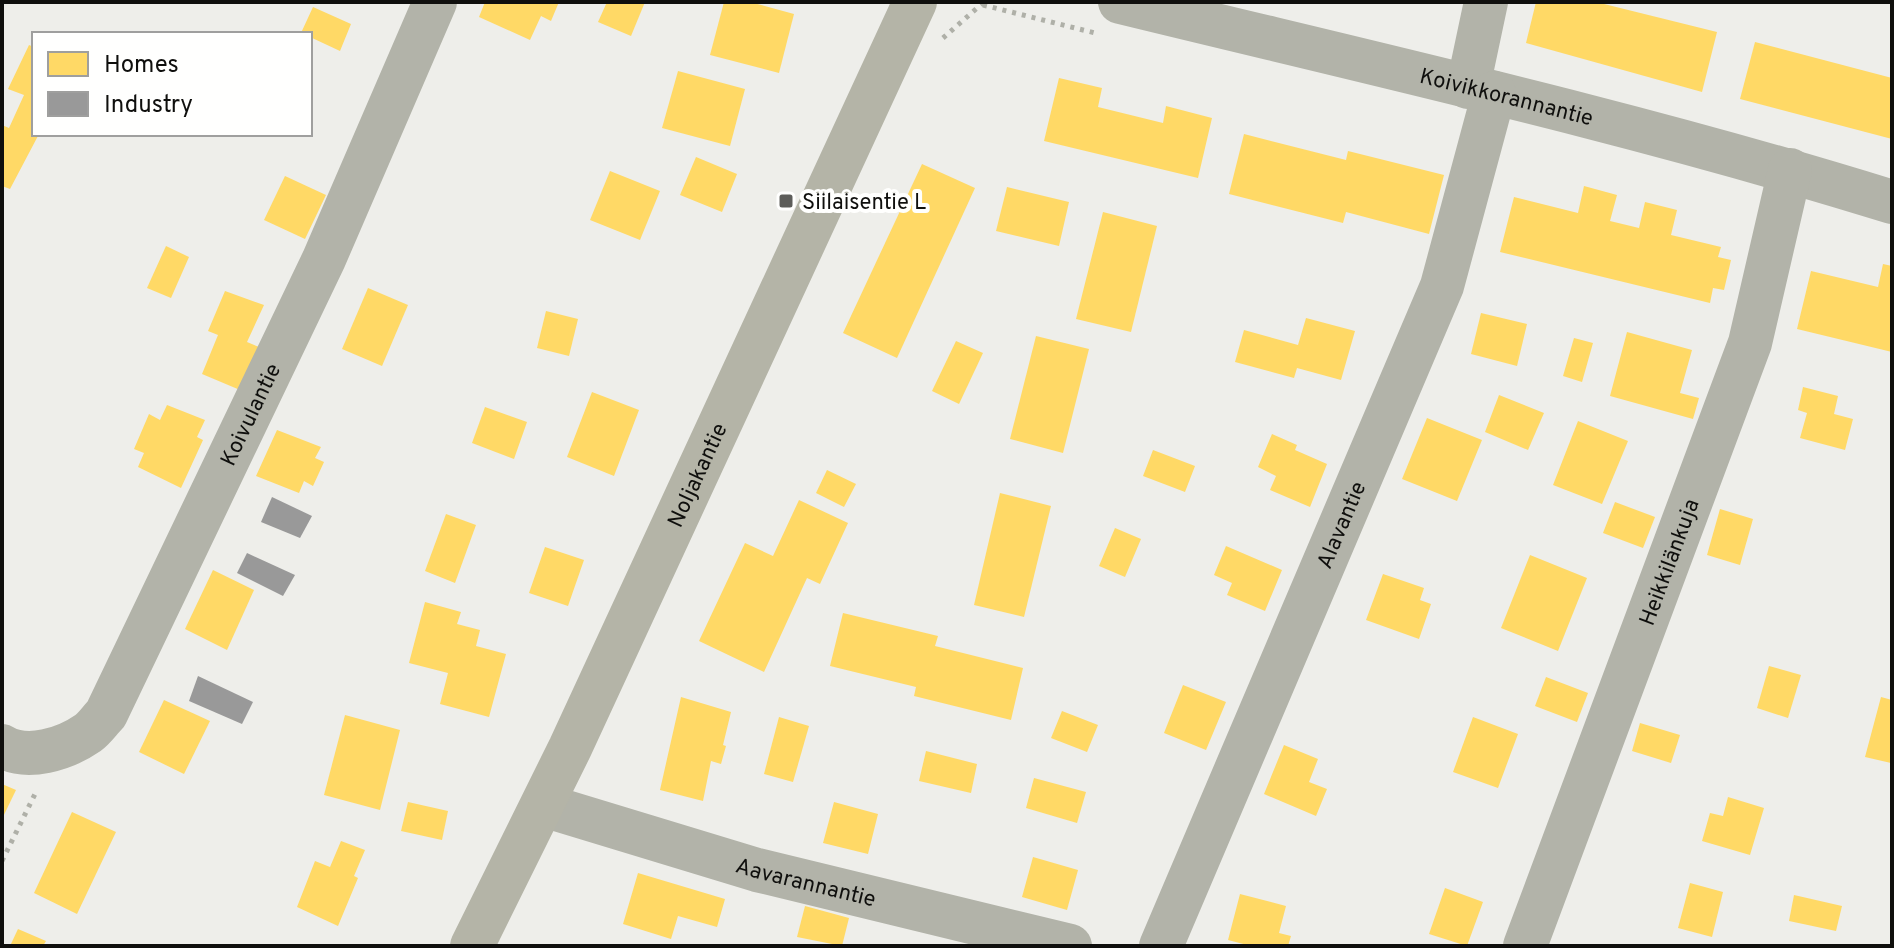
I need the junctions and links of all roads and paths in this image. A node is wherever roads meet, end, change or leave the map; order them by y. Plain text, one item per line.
1 (435, 2) edge
2 (915, 2) edge
3 (1120, 2) edge
4 (1486, 2) edge
5 (1481, 90) junction
6 (1790, 170) junction
7 (1892, 202) edge
8 (2, 746) edge
9 (57, 748) junction
10 (543, 805) junction
11 (2, 861) edge
12 (472, 946) edge
13 (1070, 946) edge
14 (1161, 946) edge
15 (1525, 946) edge

1 - 9 street, Koivulantie
2 - 10 main road, Noljakantie
3 - 5 street, Koivikkorannantie
4 - 5 street, Alavantie
5 - 6 street, Koivikkorannantie
5 - 14 street, Alavantie
6 - 7 street, Koivikkorannantie
6 - 15 street, Heikkilänkuja
8 - 9 street, Koivulantie
9 - 11 path
10 - 12 main road, Noljakantie
10 - 13 street, Aavarannantie

